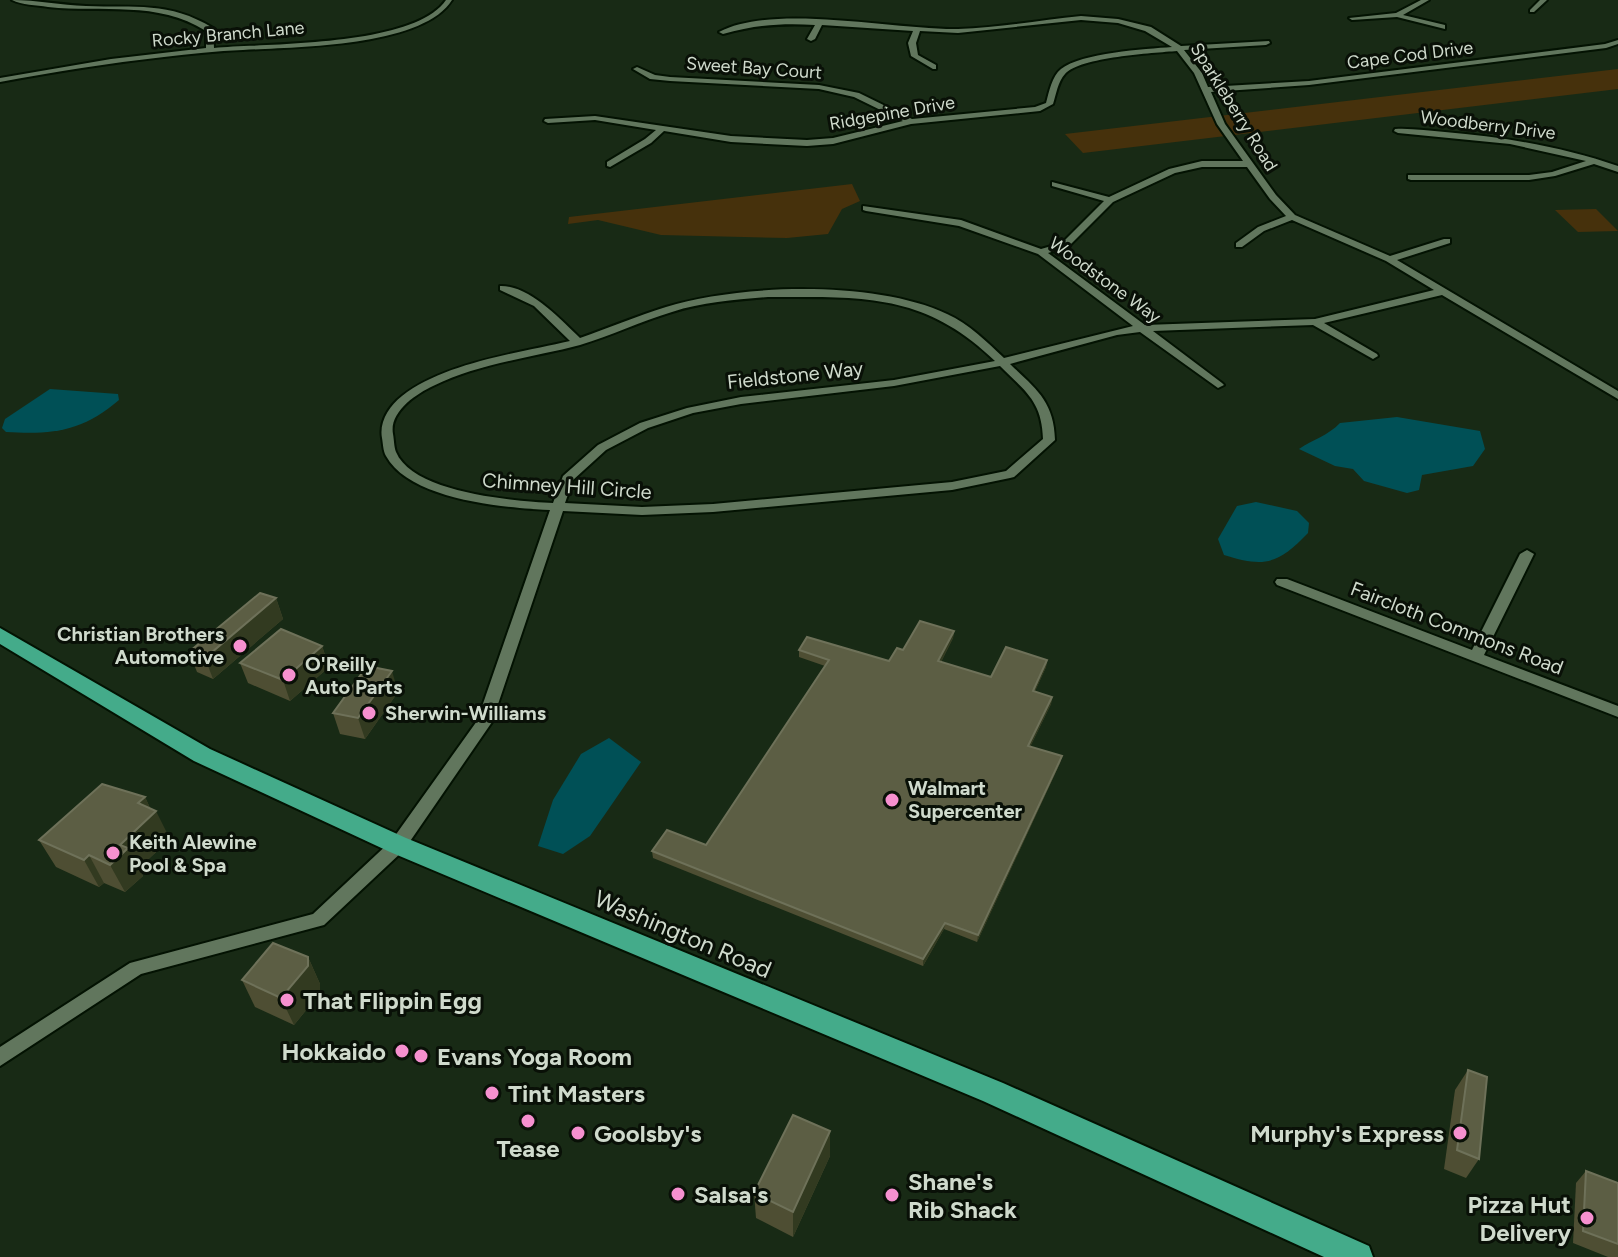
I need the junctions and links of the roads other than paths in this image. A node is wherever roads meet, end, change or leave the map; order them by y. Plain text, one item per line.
1 (15, 0) edge
2 (129, 0) edge
3 (449, 0) edge
4 (1426, 0) edge
5 (1544, 0) edge
6 (121, 7) junction
7 (1532, 11) dead end
8 (1397, 15) junction
9 (1352, 18) dead end
10 (820, 22) junction
11 (1442, 27) dead end
12 (917, 30) junction
13 (723, 32) dead end
14 (811, 39) dead end
15 (1618, 42) edge
16 (1266, 43) dead end
17 (1179, 48) junction
18 (210, 50) junction
19 (933, 67) dead end
20 (637, 69) dead end
21 (0, 80) edge
22 (1206, 90) junction
23 (548, 121) dead end
24 (911, 122) junction
25 (663, 128) junction
26 (1398, 131) dead end
27 (1596, 160) junction
28 (610, 164) dead end
29 (1249, 164) junction
30 (1618, 169) edge
31 (1411, 177) dead end
32 (1055, 184) dead end
33 (1110, 200) junction
34 (866, 208) dead end
35 (1292, 217) junction
36 (1447, 241) dead end
37 (1239, 245) dead end
38 (1041, 252) junction
39 (1389, 259) junction
40 (504, 288) dead end
41 (1445, 291) junction
42 (1315, 322) junction
43 (1144, 328) junction
44 (578, 342) junction
45 (1373, 356) dead end
46 (1002, 361) junction
47 (1218, 385) dead end
48 (1618, 396) edge
49 (556, 508) junction
50 (1527, 554) dead end
51 (1282, 582) dead end
52 (0, 635) edge
53 (1476, 657) junction
54 (1618, 712) edge
55 (398, 845) junction
56 (0, 1057) edge
57 (1358, 1257) edge

1 - 6 street
2 - 6 street
3 - 18 street, Rocky Branch Lane
4 - 8 street
5 - 7 street
6 - 18 street
8 - 9 street
8 - 11 street
10 - 12 street, Sparkleberry Road
10 - 13 street, Sparkleberry Road
10 - 14 street
12 - 17 street, Sparkleberry Road
12 - 19 street
15 - 22 street, Cape Cod Drive
16 - 17 street, Ridgepine Drive
17 - 22 street, Sparkleberry Road
17 - 24 street, Ridgepine Drive
18 - 21 street, Rocky Branch Lane
20 - 24 street, Sweet Bay Court
22 - 29 street, Sparkleberry Road
23 - 25 street, Ridgepine Drive
24 - 25 street, Ridgepine Drive
25 - 28 street
26 - 27 street, Woodberry Drive
27 - 30 street, Woodberry Drive
27 - 31 street
29 - 33 street
29 - 35 street, Sparkleberry Road
32 - 33 street
33 - 38 street
34 - 38 street, Woodstone Way
35 - 37 street
35 - 39 street, Sparkleberry Road
36 - 39 street
38 - 43 street, Woodstone Way
39 - 41 street, Sparkleberry Road
40 - 44 street
41 - 42 street, Fieldstone Way
41 - 48 street, Sparkleberry Road
42 - 43 street, Fieldstone Way
42 - 45 street
43 - 46 street, Fieldstone Way
43 - 47 street, Woodstone Way
44 - 46 street, Chimney Hill Circle
44 - 49 street, Chimney Hill Circle
46 - 49 street, Fieldstone Way
46 - 49 street, Chimney Hill Circle
49 - 55 street, Fieldstone Way
50 - 53 street
51 - 53 street, Faircloth Commons Road
52 - 55 main road, Washington Road
53 - 54 street, Faircloth Commons Road
55 - 56 street, Fieldstone Way
55 - 57 main road, Washington Road

